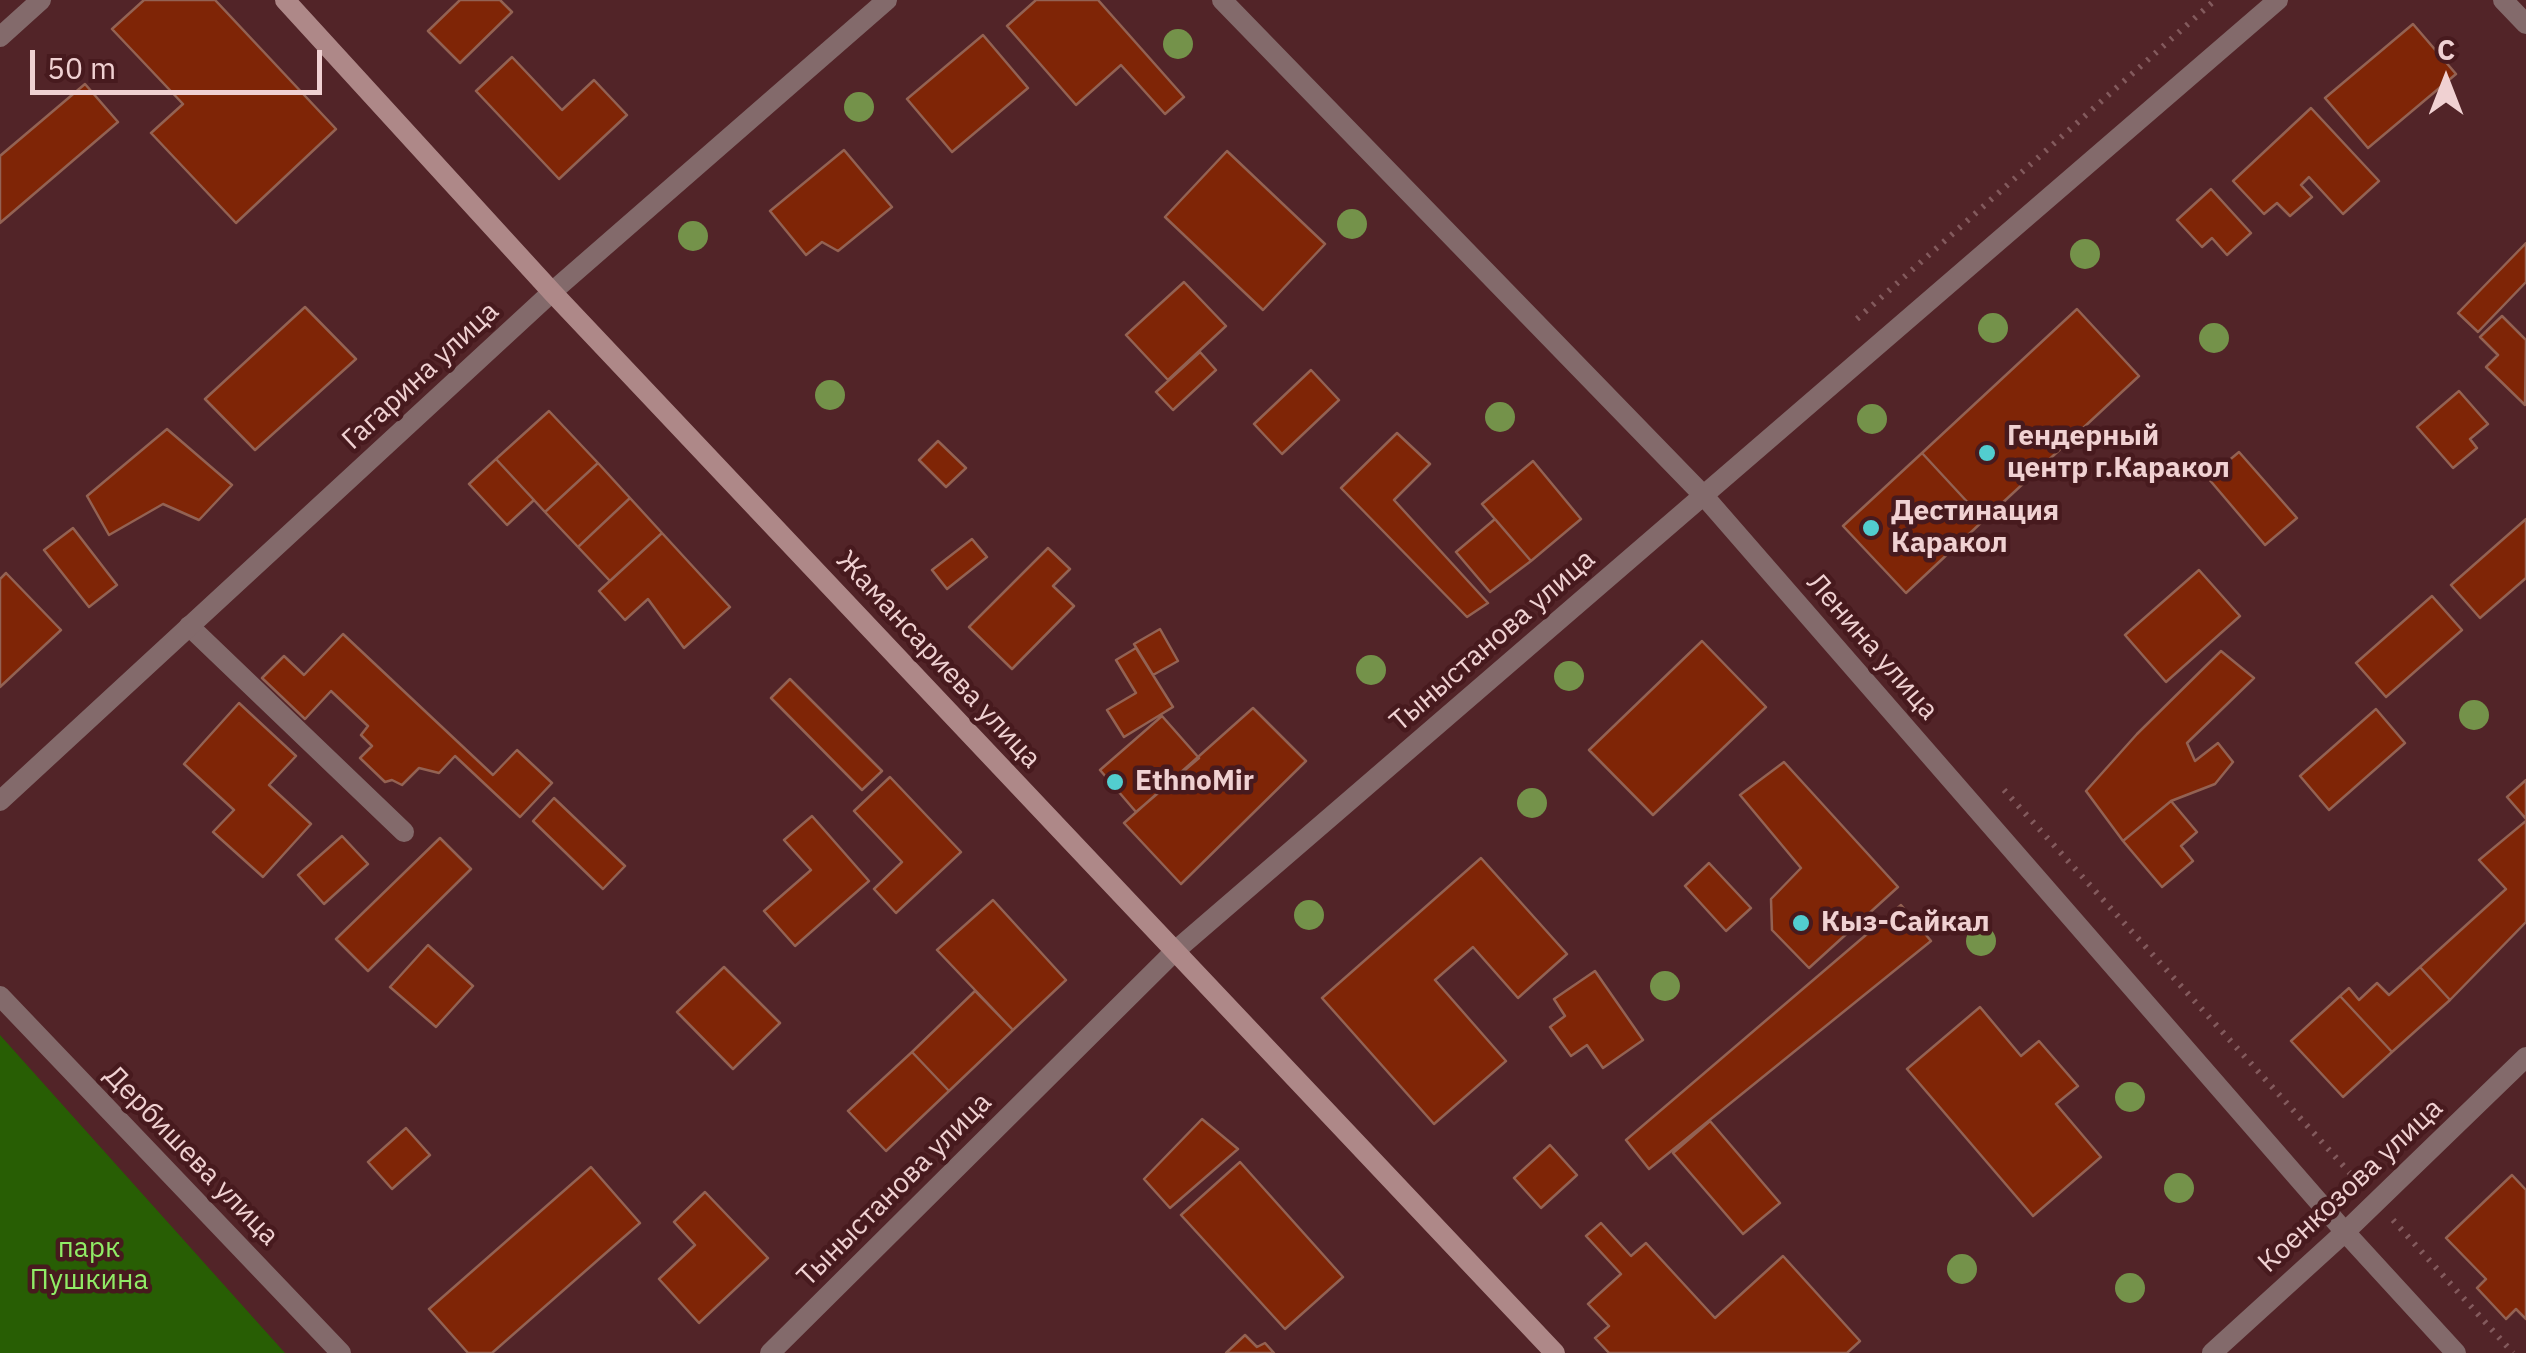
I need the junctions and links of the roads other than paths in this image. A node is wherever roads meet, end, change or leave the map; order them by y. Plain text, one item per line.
1 (41, 0) edge
2 (285, 0) edge
3 (888, 0) edge
4 (1222, 0) edge
5 (2278, 0) edge
6 (2503, 0) edge
7 (2526, 24) edge
8 (0, 38) edge
9 (552, 292) junction
10 (1704, 496) junction
11 (189, 626) junction
12 (0, 801) edge
13 (404, 832) dead end
14 (1175, 951) junction
15 (0, 996) edge
16 (2526, 1058) edge
17 (2345, 1232) junction
18 (341, 1353) edge
19 (770, 1353) edge
20 (1555, 1353) edge
21 (2212, 1353) edge
22 (2456, 1353) edge

1 - 8 street
2 - 9 main road, Жамансариева улица
3 - 9 street, Гагарина улица
4 - 10 street, Ленина улица
5 - 10 street, Тыныстанова улица
6 - 7 street
9 - 11 street, Гагарина улица
9 - 14 main road, Жамансариева улица
10 - 14 street, Тыныстанова улица
10 - 17 street, Ленина улица
11 - 12 street, Гагарина улица
11 - 13 street
14 - 19 street, Тыныстанова улица
14 - 20 main road, Жамансариева улица
15 - 18 street, Дербишева улица
16 - 17 street, Коенкозова улица
17 - 21 street, Коенкозова улица
17 - 22 street, Ленина улица

